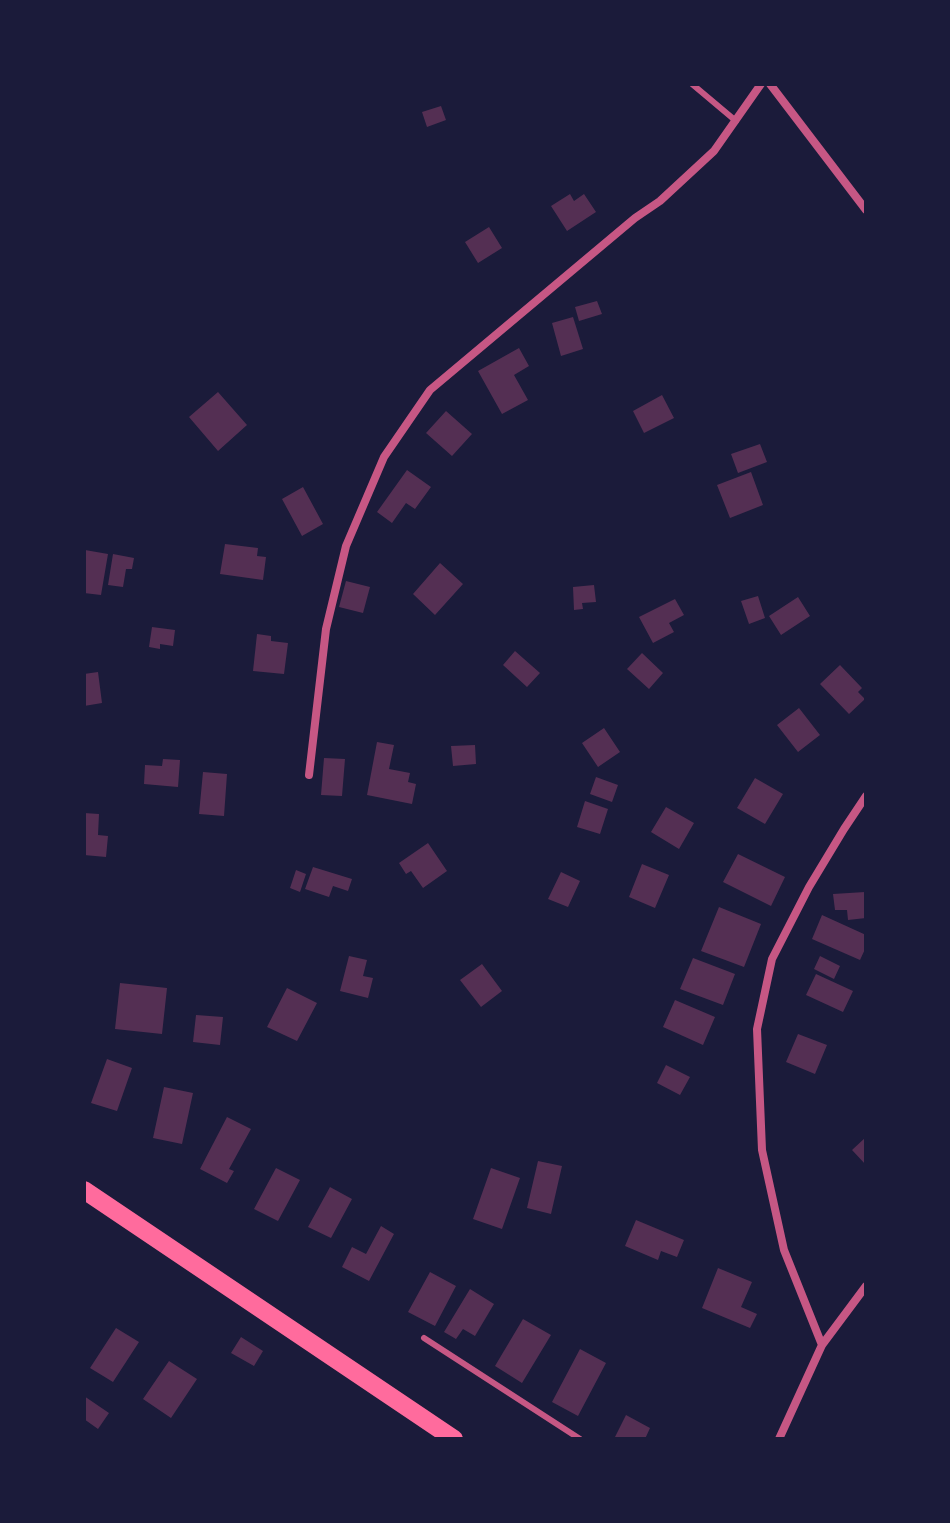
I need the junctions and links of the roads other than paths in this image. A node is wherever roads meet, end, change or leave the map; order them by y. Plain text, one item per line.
1 (692, 84) edge
2 (761, 84) edge
3 (770, 84) edge
4 (736, 121) junction
5 (866, 210) edge
6 (309, 775) dead end
7 (866, 796) edge
8 (84, 1190) edge
9 (866, 1286) edge
10 (424, 1338) dead end
11 (822, 1345) junction
12 (454, 1439) edge
13 (580, 1439) edge
14 (779, 1439) edge

1 - 4 lane
2 - 4 street
3 - 5 street
4 - 6 street
7 - 11 street
8 - 12 main road
9 - 11 street
10 - 13 lane
11 - 14 street

